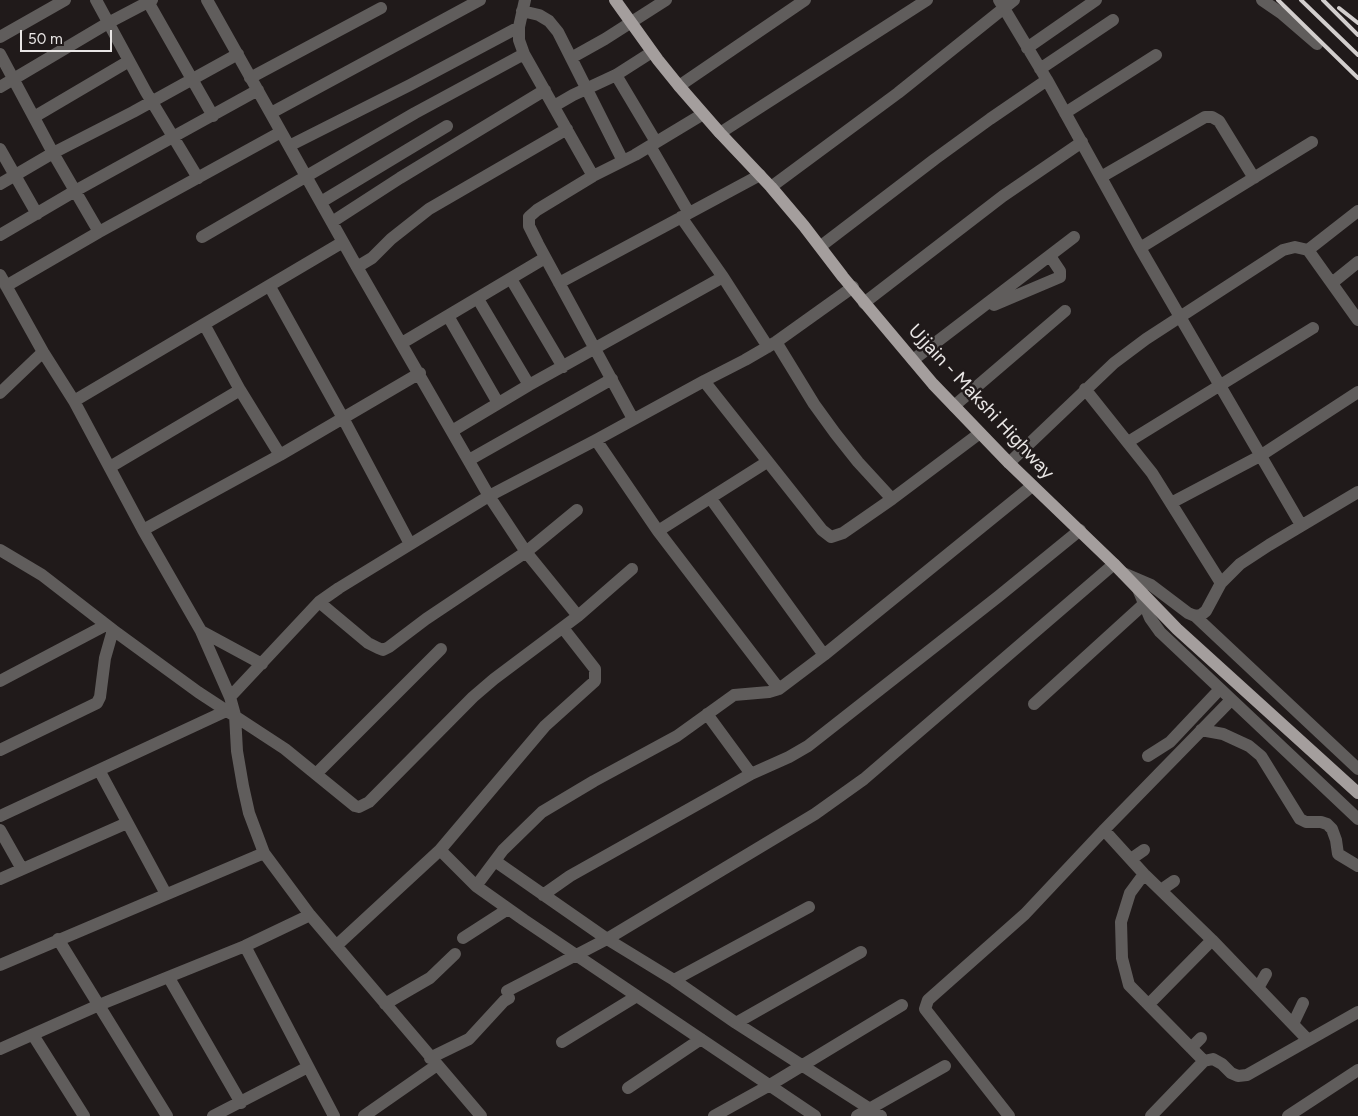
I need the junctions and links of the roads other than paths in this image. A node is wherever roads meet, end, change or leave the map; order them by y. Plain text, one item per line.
1 (65, 0) edge
2 (96, 0) edge
3 (207, 0) edge
4 (480, 0) edge
5 (615, 0) edge
6 (666, 0) edge
7 (805, 0) edge
8 (926, 0) edge
9 (1014, 0) edge
10 (1096, 0) edge
11 (1262, 0) edge
12 (149, 1) edge
13 (1001, 4) edge
14 (524, 5) edge
15 (381, 8) dead end
16 (1113, 20) dead end
17 (108, 23) junction
18 (631, 23) junction
19 (519, 26) junction
20 (0, 37) edge
21 (1317, 44) dead end
22 (1027, 48) junction
23 (652, 52) junction
24 (0, 54) edge
25 (238, 54) junction
26 (524, 54) junction
27 (1156, 54) dead end
28 (571, 58) junction
29 (129, 61) junction
30 (1040, 68) junction
31 (616, 76) junction
32 (250, 78) junction
33 (13, 79) junction
34 (193, 79) junction
35 (1047, 80) junction
36 (679, 86) junction
37 (0, 87) edge
38 (586, 89) junction
39 (258, 90) junction
40 (545, 90) junction
41 (152, 102) junction
42 (554, 106) junction
43 (1065, 112) junction
44 (271, 113) junction
45 (703, 114) junction
46 (213, 116) junction
47 (34, 117) junction
48 (447, 126) dead end
49 (567, 129) junction
50 (282, 132) junction
51 (720, 133) junction
52 (173, 138) junction
53 (1082, 142) junction
54 (1312, 142) dead end
55 (653, 144) junction
56 (289, 146) junction
57 (0, 148) edge
58 (53, 153) junction
59 (623, 161) junction
60 (760, 175) junction
61 (15, 176) junction
62 (306, 176) junction
63 (593, 176) junction
64 (1101, 177) junction
65 (198, 178) junction
66 (1254, 178) junction
67 (0, 184) edge
68 (771, 186) junction
69 (75, 191) junction
70 (320, 202) junction
71 (1358, 211) edge
72 (37, 214) junction
73 (685, 215) junction
74 (332, 222) junction
75 (100, 232) junction
76 (0, 235) edge
77 (202, 237) dead end
78 (1074, 237) dead end
79 (343, 242) junction
80 (821, 246) junction
81 (1140, 248) junction
82 (1308, 250) junction
83 (1050, 256) junction
84 (545, 258) junction
85 (1358, 262) edge
86 (357, 267) junction
87 (723, 277) junction
88 (511, 279) junction
89 (3, 280) edge
90 (559, 283) junction
91 (1332, 283) junction
92 (270, 287) junction
93 (853, 287) junction
94 (478, 299) junction
95 (864, 303) junction
96 (1065, 311) dead end
97 (978, 312) junction
98 (1356, 313) edge
99 (448, 316) junction
100 (1180, 318) junction
101 (204, 324) junction
102 (1313, 328) dead end
103 (402, 343) junction
104 (772, 344) junction
105 (595, 349) junction
106 (43, 352) junction
107 (913, 360) junction
108 (563, 367) junction
109 (420, 373) junction
110 (612, 379) junction
111 (704, 381) junction
112 (529, 385) junction
113 (1220, 386) junction
114 (1085, 389) junction
115 (240, 390) junction
116 (1358, 392) edge
117 (0, 393) edge
118 (74, 401) junction
119 (498, 403) junction
120 (954, 406) junction
121 (343, 418) junction
122 (633, 419) junction
123 (452, 431) junction
124 (980, 433) junction
125 (596, 440) junction
126 (1128, 442) junction
127 (280, 456) junction
128 (1260, 456) junction
129 (469, 460) junction
130 (767, 462) junction
131 (1009, 463) junction
132 (110, 467) junction
133 (1032, 486) junction
134 (1358, 492) edge
135 (490, 496) junction
136 (711, 499) junction
137 (892, 499) junction
138 (1171, 503) junction
139 (577, 510) dead end
140 (1301, 525) junction
141 (144, 530) junction
142 (1080, 530) junction
143 (658, 531) junction
144 (410, 544) junction
145 (526, 552) junction
146 (4, 553) edge
147 (0, 566) edge
148 (1119, 568) junction
149 (632, 569) dead end
150 (1221, 583) junction
151 (1138, 589) junction
152 (319, 602) junction
153 (1144, 604) junction
154 (578, 616) junction
155 (1195, 616) junction
156 (109, 628) junction
157 (563, 628) junction
158 (201, 631) junction
159 (441, 650) dead end
160 (824, 655) junction
161 (262, 664) junction
162 (0, 681) edge
163 (779, 689) junction
164 (1220, 689) junction
165 (230, 697) junction
166 (1231, 700) junction
167 (1034, 704) dead end
168 (231, 713) junction
169 (707, 714) junction
170 (1202, 730) junction
171 (0, 750) edge
172 (1148, 756) dead end
173 (1358, 769) edge
174 (99, 770) junction
175 (317, 773) junction
176 (751, 774) junction
177 (1358, 794) edge
178 (0, 816) edge
179 (1358, 819) edge
180 (127, 823) junction
181 (0, 830) edge
182 (1104, 830) junction
183 (440, 850) junction
184 (1144, 850) dead end
185 (264, 853) junction
186 (1131, 859) junction
187 (495, 861) junction
188 (1358, 866) edge
189 (22, 869) junction
190 (1144, 874) junction
191 (0, 879) edge
192 (1174, 881) dead end
193 (476, 886) junction
194 (1161, 890) junction
195 (166, 894) junction
196 (543, 895) junction
197 (808, 907) dead end
198 (508, 909) junction
199 (310, 915) junction
200 (463, 938) dead end
201 (58, 939) junction
202 (607, 939) junction
203 (1212, 940) junction
204 (246, 946) junction
205 (336, 946) junction
206 (861, 952) dead end
207 (455, 954) dead end
208 (576, 956) junction
209 (0, 965) edge
210 (1266, 974) dead end
211 (169, 978) junction
212 (674, 980) junction
213 (1258, 988) junction
214 (638, 996) junction
215 (1303, 1003) dead end
216 (385, 1004) junction
217 (1149, 1004) junction
218 (99, 1005) junction
219 (902, 1005) dead end
220 (1358, 1012) edge
221 (736, 1023) junction
222 (1293, 1024) junction
223 (33, 1035) junction
224 (1201, 1038) dead end
225 (701, 1039) junction
226 (1308, 1040) junction
227 (562, 1042) dead end
228 (1191, 1048) junction
229 (0, 1049) edge
230 (1204, 1061) junction
231 (434, 1062) junction
232 (802, 1066) junction
233 (945, 1066) dead end
234 (308, 1067) junction
235 (1358, 1070) edge
236 (770, 1086) junction
237 (628, 1088) dead end
238 (240, 1102) junction
239 (869, 1108) junction
240 (84, 1116) edge
241 (167, 1116) edge
242 (213, 1116) edge
243 (334, 1116) edge
244 (364, 1116) edge
245 (481, 1116) edge
246 (714, 1116) edge
247 (815, 1116) edge
248 (857, 1116) edge
249 (881, 1116) edge
250 (1009, 1116) edge
251 (1151, 1116) edge
252 (1288, 1116) edge

1 - 20 street
2 - 17 street
3 - 25 street
4 - 44 street
5 - 18 main road, Ujjain - Makshi Highway
6 - 18 street
7 - 36 street
8 - 51 street
9 - 13 street
10 - 22 street
11 - 21 street
12 - 17 street
12 - 34 street
13 - 22 street
13 - 68 street
14 - 19 street
14 - 28 street
15 - 32 street
16 - 30 street
17 - 29 street
17 - 33 street
18 - 23 main road, Ujjain - Makshi Highway
18 - 28 street
19 - 26 street
19 - 56 street
22 - 30 street
23 - 31 street
23 - 36 main road, Ujjain - Makshi Highway
24 - 33 street
25 - 32 street
25 - 34 street
26 - 40 street
26 - 62 street
27 - 43 street
28 - 38 street
29 - 41 street
29 - 47 street
30 - 35 street
31 - 38 street
31 - 55 street
32 - 39 street
33 - 37 street
33 - 47 street
34 - 41 street
34 - 46 street
35 - 43 street
35 - 80 street
36 - 45 main road, Ujjain - Makshi Highway
38 - 42 street
38 - 59 street
39 - 44 street
39 - 46 street
40 - 42 street
40 - 74 street
41 - 52 street
41 - 58 street
42 - 49 street
43 - 53 street
44 - 50 street
45 - 51 main road, Ujjain - Makshi Highway
45 - 55 street
46 - 52 street
47 - 58 street
48 - 70 street
49 - 63 street
49 - 86 street
50 - 56 street
50 - 65 street
51 - 60 main road, Ujjain - Makshi Highway
52 - 65 street
52 - 69 street
53 - 64 street
53 - 95 street
54 - 66 street
55 - 59 street
55 - 73 street
56 - 62 street
57 - 61 street
58 - 61 street
58 - 69 street
59 - 63 street
60 - 68 main road, Ujjain - Makshi Highway
60 - 73 street
61 - 67 street
61 - 72 street
62 - 70 street
62 - 77 street
63 - 84 street
64 - 66 street
64 - 81 street
65 - 75 street
66 - 81 street
68 - 80 main road, Ujjain - Makshi Highway
69 - 72 street
69 - 75 street
70 - 74 street
71 - 82 street
72 - 76 street
73 - 87 street
73 - 90 street
74 - 79 street
75 - 89 street
78 - 83 street
79 - 86 street
79 - 92 street
80 - 93 main road, Ujjain - Makshi Highway
81 - 100 street
82 - 91 street
82 - 100 street
83 - 97 street
83 - 97 street
84 - 88 street
84 - 90 street
85 - 91 street
86 - 103 street
87 - 104 street
87 - 105 street
88 - 94 street
88 - 108 street
89 - 106 street
90 - 105 street
91 - 98 street
92 - 101 street
92 - 121 street
93 - 95 main road, Ujjain - Makshi Highway
93 - 104 street
94 - 99 street
94 - 112 street
95 - 107 main road, Ujjain - Makshi Highway
96 - 120 street
97 - 107 street
99 - 103 street
99 - 119 street
100 - 113 street
100 - 114 street
101 - 115 street
101 - 118 street
102 - 113 street
103 - 109 street
104 - 111 street
104 - 137 street
105 - 108 street
105 - 110 street
106 - 117 street
106 - 118 street
107 - 120 main road, Ujjain - Makshi Highway
108 - 112 street
109 - 121 street
109 - 123 street
110 - 122 street
110 - 129 street
111 - 122 street
111 - 130 street
112 - 119 street
113 - 126 street
113 - 128 street
114 - 126 street
114 - 131 street
115 - 127 street
115 - 132 street
116 - 128 street
118 - 132 street
119 - 123 street
120 - 124 main road, Ujjain - Makshi Highway
121 - 127 street
121 - 144 street
122 - 125 street
123 - 129 street
124 - 131 main road, Ujjain - Makshi Highway
124 - 137 street
125 - 135 street
125 - 143 street
126 - 138 street
127 - 141 street
128 - 138 street
128 - 140 street
129 - 135 street
130 - 136 street
130 - 137 street
131 - 133 main road, Ujjain - Makshi Highway
132 - 141 street
133 - 142 main road, Ujjain - Makshi Highway
133 - 160 street
134 - 140 street
135 - 144 street
135 - 145 street
136 - 143 street
136 - 160 street
138 - 150 street
139 - 145 street
140 - 150 street
141 - 158 street
142 - 148 main road, Ujjain - Makshi Highway
142 - 176 street
143 - 163 street
144 - 152 street
145 - 152 street
145 - 154 street
146 - 147 street
146 - 156 street
148 - 151 main road, Ujjain - Makshi Highway
148 - 155 street
148 - 202 street
149 - 154 street
150 - 155 street
151 - 153 street
151 - 177 main road, Ujjain - Makshi Highway
152 - 161 street
153 - 164 street
153 - 167 street
154 - 157 street
155 - 173 street
156 - 162 street
156 - 168 street
156 - 171 street
157 - 175 street
157 - 183 street
158 - 161 street
158 - 165 street
159 - 175 street
160 - 163 street
161 - 165 street
163 - 169 street
164 - 166 street
164 - 172 street
165 - 168 street
166 - 170 street
166 - 179 street
168 - 174 street
168 - 175 street
168 - 185 street
169 - 176 street
169 - 187 street
170 - 182 street
170 - 188 street
174 - 178 street
174 - 180 street
176 - 196 street
180 - 189 street
180 - 195 street
181 - 189 street
182 - 186 street
182 - 250 street
183 - 193 street
183 - 205 street
184 - 186 street
185 - 195 street
185 - 199 street
186 - 190 street
187 - 193 street
187 - 196 street
189 - 191 street
190 - 194 street
190 - 217 street
192 - 194 street
193 - 198 street
194 - 203 street
195 - 201 street
196 - 202 street
197 - 212 street
198 - 200 street
198 - 208 street
199 - 204 street
199 - 205 street
201 - 209 street
201 - 218 street
202 - 208 street
202 - 212 street
203 - 213 street
203 - 217 street
204 - 211 street
204 - 234 street
205 - 216 street
206 - 221 street
207 - 216 street
208 - 214 street
208 - 231 street
210 - 213 street
211 - 218 street
211 - 238 street
212 - 221 street
213 - 222 street
214 - 225 street
214 - 227 street
215 - 222 street
216 - 231 street
217 - 228 street
218 - 223 street
218 - 241 street
219 - 232 street
220 - 226 street
221 - 232 street
222 - 226 street
223 - 229 street
223 - 240 street
224 - 228 street
225 - 236 street
225 - 237 street
226 - 230 street
228 - 230 street
230 - 251 street
231 - 244 street
231 - 245 street
232 - 236 street
232 - 239 street
233 - 239 street
234 - 238 street
234 - 243 street
235 - 252 street
236 - 246 street
236 - 247 street
238 - 242 street
239 - 248 street
239 - 249 street

